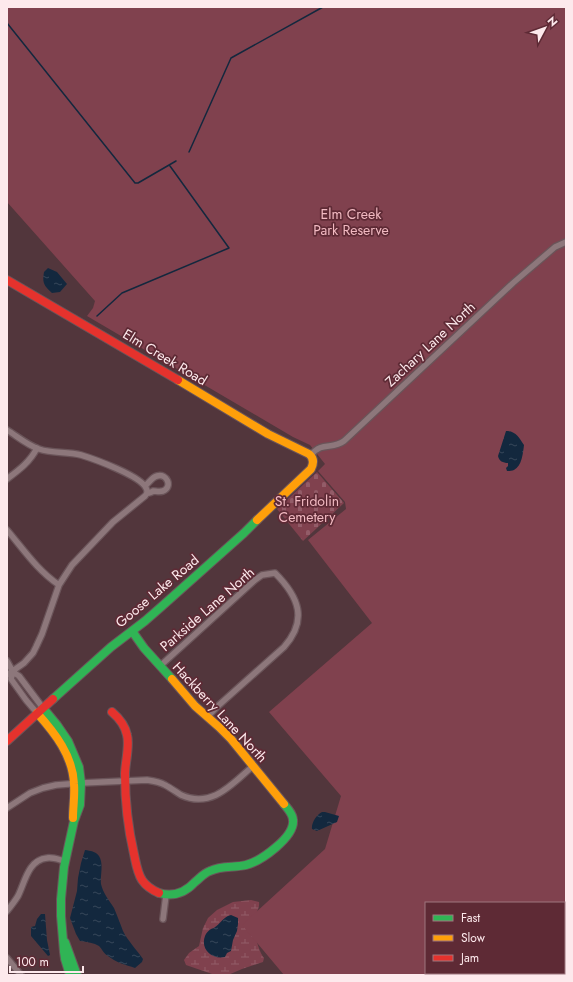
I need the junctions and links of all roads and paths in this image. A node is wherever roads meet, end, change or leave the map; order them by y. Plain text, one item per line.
1 (564, 242) edge
2 (7, 280) edge
3 (7, 430) edge
4 (37, 448) junction
5 (311, 455) junction
6 (7, 479) edge
7 (145, 486) junction
8 (147, 493) junction
9 (7, 530) edge
10 (59, 585) junction
11 (132, 631) junction
12 (7, 661) edge
13 (160, 666) junction
14 (10, 674) edge
15 (40, 711) junction
16 (112, 712) dead end
17 (207, 717) junction
18 (7, 741) edge
19 (253, 766) junction
20 (125, 780) junction
21 (77, 783) junction
22 (7, 808) edge
23 (65, 861) junction
24 (166, 894) junction
25 (7, 911) edge
26 (163, 919) dead end
27 (63, 937) junction
28 (7, 958) edge
29 (21, 975) edge
30 (70, 975) edge
31 (77, 975) edge

1 - 5 street, Zachary Lane North
2 - 5 street, Elm Creek Road
3 - 4 street
4 - 6 street
4 - 7 street
5 - 11 street, Goose Lake Road
7 - 8 street
7 - 8 street
8 - 10 street
9 - 10 street
10 - 14 street
11 - 13 street, Hackberry Lane North
11 - 15 street, Goose Lake Road
12 - 14 street
13 - 17 street, Hackberry Lane North
13 - 17 street, Parkside Lane North
14 - 15 street
15 - 18 street, Goose Lake Road
15 - 21 street
16 - 20 street
17 - 19 street, Hackberry Lane North
19 - 20 street
19 - 24 street, Hackberry Lane North
20 - 21 street
20 - 24 street
21 - 22 street
21 - 23 street
23 - 25 street
23 - 27 street
24 - 26 street
27 - 30 street
27 - 31 street
28 - 29 street

